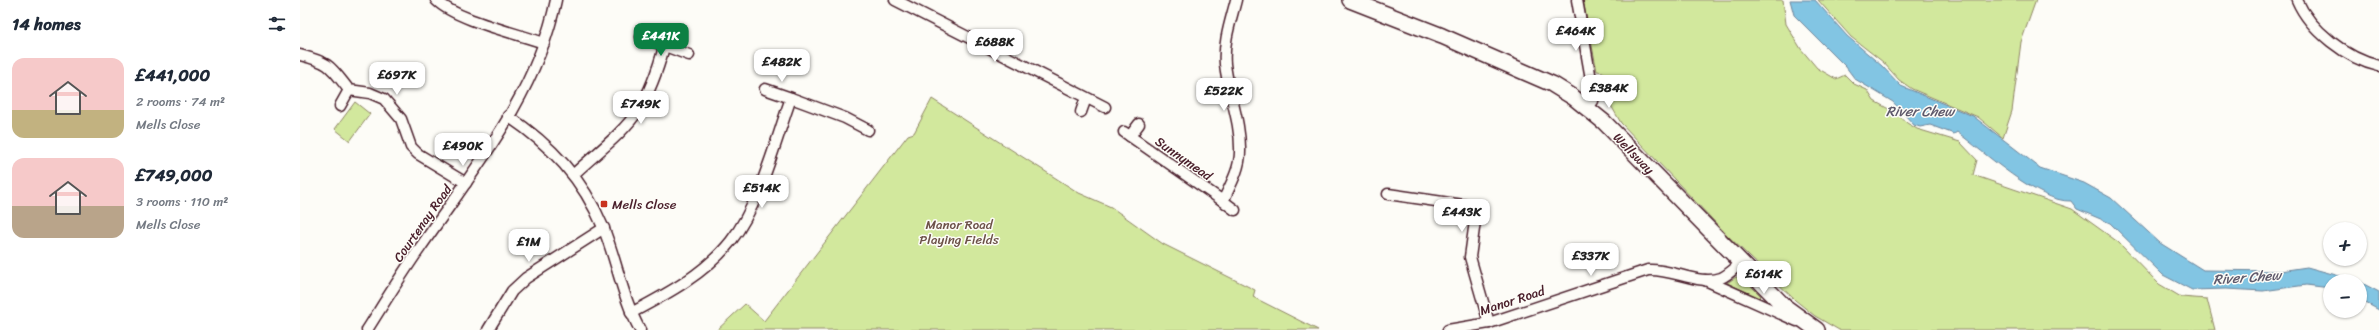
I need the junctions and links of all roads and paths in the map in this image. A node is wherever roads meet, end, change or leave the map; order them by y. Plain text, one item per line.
1 (436, 0) edge
2 (556, 0) edge
3 (895, 0) edge
4 (1236, 0) edge
5 (1350, 0) edge
6 (1577, 0) edge
7 (2297, 0) edge
8 (641, 37) dead end
9 (544, 43) junction
10 (664, 47) junction
11 (300, 55) edge
12 (689, 55) dead end
13 (2379, 66) edge
14 (765, 89) dead end
15 (349, 90) junction
16 (791, 98) junction
17 (1086, 98) junction
18 (340, 106) dead end
19 (1105, 106) dead end
20 (1587, 108) junction
21 (1081, 112) dead end
22 (508, 116) junction
23 (1139, 124) dead end
24 (868, 130) dead end
25 (574, 174) junction
26 (466, 183) junction
27 (1388, 194) dead end
28 (1224, 201) junction
29 (1235, 210) dead end
30 (604, 228) junction
31 (1741, 263) junction
32 (1705, 280) junction
33 (631, 313) junction
34 (1488, 323) junction
35 (367, 330) edge
36 (488, 330) edge
37 (640, 330) edge
38 (1448, 330) edge
39 (1816, 330) edge

1 - 9 street
2 - 9 street, Courtenay Road
3 - 17 street
4 - 28 street, Sunnymead
5 - 20 main road, Wellsway
6 - 20 street
7 - 13 street
8 - 10 street
9 - 22 street, Courtenay Road
10 - 12 street
10 - 25 street
11 - 15 street
14 - 16 street
15 - 18 street
15 - 26 street
16 - 24 street
16 - 33 street
17 - 19 street
17 - 21 street
20 - 31 main road, Wellsway
22 - 25 street
22 - 26 street, Courtenay Road
23 - 28 street, Sunnymead
25 - 30 street
26 - 35 street, Courtenay Road
27 - 34 street
28 - 29 street, Sunnymead
30 - 33 street
30 - 36 street
31 - 32 street, Manor Road
31 - 39 main road, Wellsway
32 - 34 street, Manor Road
32 - 39 street
33 - 37 street
34 - 38 street, Manor Road

